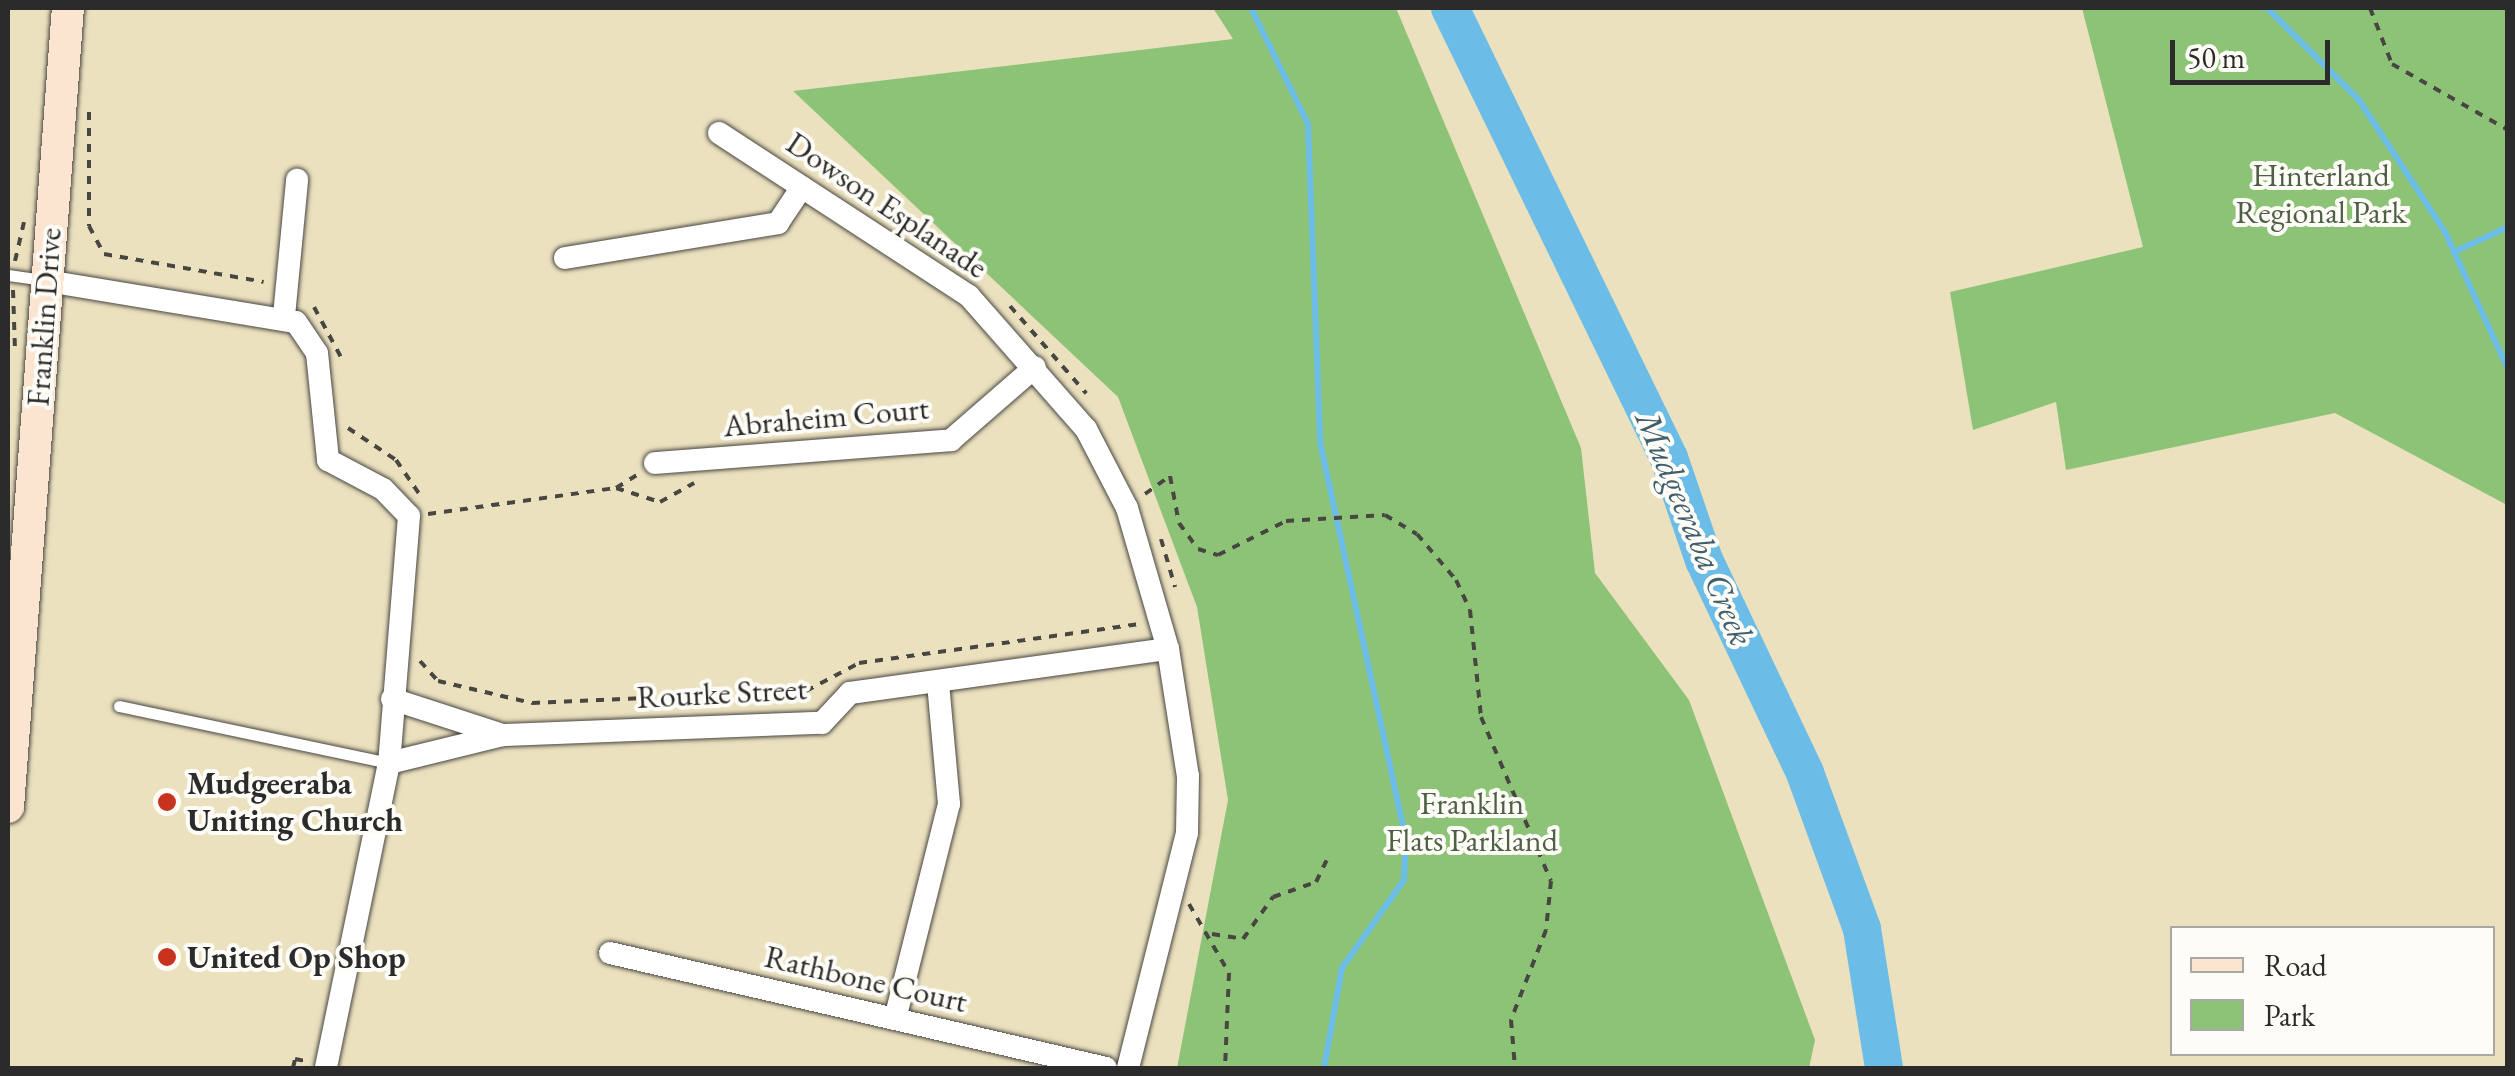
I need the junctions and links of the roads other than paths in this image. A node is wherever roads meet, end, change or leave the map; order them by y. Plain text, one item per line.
1 (68, 8) edge
2 (719, 132) dead end
3 (297, 180) dead end
4 (802, 187) junction
5 (565, 258) dead end
6 (8, 275) edge
7 (47, 281) junction
8 (284, 316) junction
9 (1036, 367) junction
10 (654, 463) road end
11 (17, 558) edge
12 (1168, 648) junction
13 (938, 684) junction
14 (392, 699) junction
15 (119, 706) dead end
16 (11, 715) edge
17 (503, 735) junction
18 (388, 763) junction
19 (8, 807) edge
20 (610, 953) dead end
21 (895, 1019) junction
22 (326, 1068) edge
23 (1106, 1068) edge
24 (1128, 1068) edge

1 - 7 main road, Franklin Drive
2 - 4 street, Dowson Esplanade
3 - 8 street
4 - 5 street
4 - 9 street, Dowson Esplanade
6 - 7 lane
7 - 8 street
7 - 11 main road, Franklin Drive
8 - 14 street
9 - 10 street, Abraheim Court
9 - 12 street, Dowson Esplanade
11 - 16 main road, Franklin Drive
12 - 13 street, Rourke Street
12 - 24 street, Dowson Esplanade
13 - 17 street, Rourke Street
13 - 21 street
14 - 17 street, Rourke Street
14 - 18 street
15 - 18 lane
16 - 19 main road, Franklin Drive
17 - 18 street, Rourke Street
18 - 22 street
20 - 21 street, Rathbone Court
21 - 23 street, Rathbone Court

